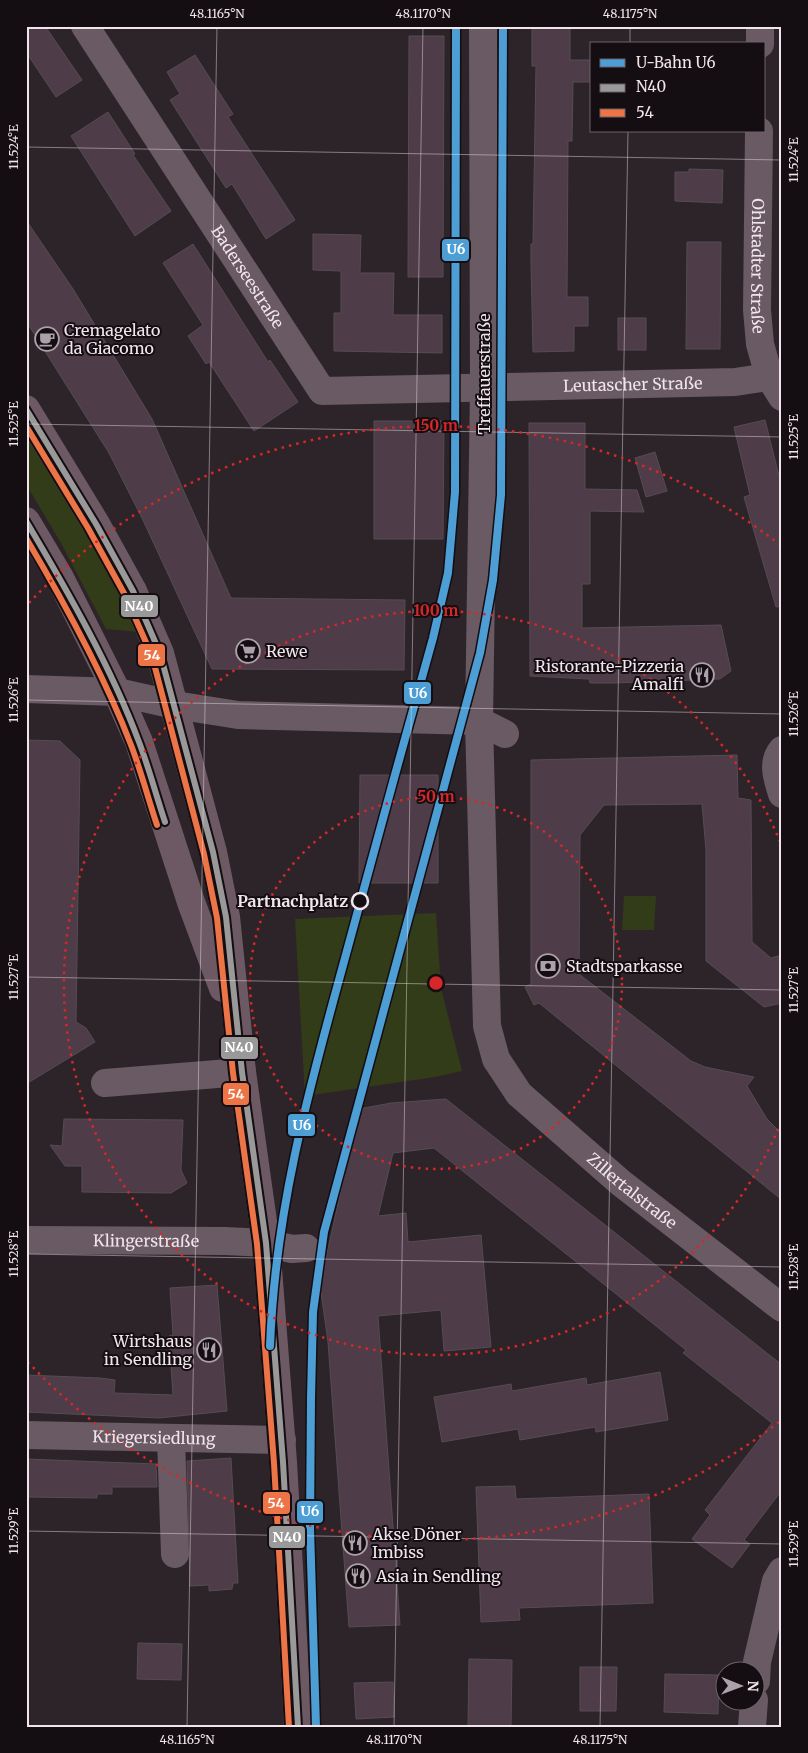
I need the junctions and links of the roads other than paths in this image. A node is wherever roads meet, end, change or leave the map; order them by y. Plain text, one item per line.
1 (85, 26) edge
2 (483, 26) edge
3 (760, 26) edge
4 (760, 42) edge
5 (758, 132) edge
6 (778, 383) edge
7 (484, 388) junction
8 (26, 409) edge
9 (26, 521) edge
10 (26, 689) edge
11 (117, 692) junction
12 (175, 705) junction
13 (479, 721) junction
14 (505, 734) dead end
15 (782, 750) edge
16 (782, 794) edge
17 (237, 1024) junction
18 (242, 1072) junction
19 (105, 1083) dead end
20 (26, 1240) edge
21 (266, 1243) junction
22 (306, 1248) dead end
23 (782, 1308) edge
24 (26, 1435) edge
25 (171, 1439) junction
26 (282, 1440) junction
27 (175, 1554) dead end
28 (782, 1571) edge
29 (757, 1660) edge
30 (753, 1710) edge
31 (298, 1727) edge
32 (752, 1727) edge

1 - 7 street, Baderseestraße
2 - 7 street, Treffauerstraße
3 - 4 street
5 - 6 street, Ohlstadter Straße
6 - 7 street, Leutascher Straße
7 - 13 street, Treffauerstraße
8 - 12 main road
9 - 11 main road
10 - 11 street
11 - 12 street
11 - 17 main road
12 - 13 street
12 - 17 main road
13 - 14 street
13 - 23 street, Zillertalstraße
15 - 16 street
17 - 18 main road
18 - 19 street
18 - 21 main road
20 - 21 street, Klingerstraße
21 - 22 street, Klingerstraße
21 - 26 main road
24 - 25 street, Kriegersiedlung
25 - 26 street, Kriegersiedlung
25 - 27 street
26 - 31 main road
28 - 29 street
30 - 32 street

